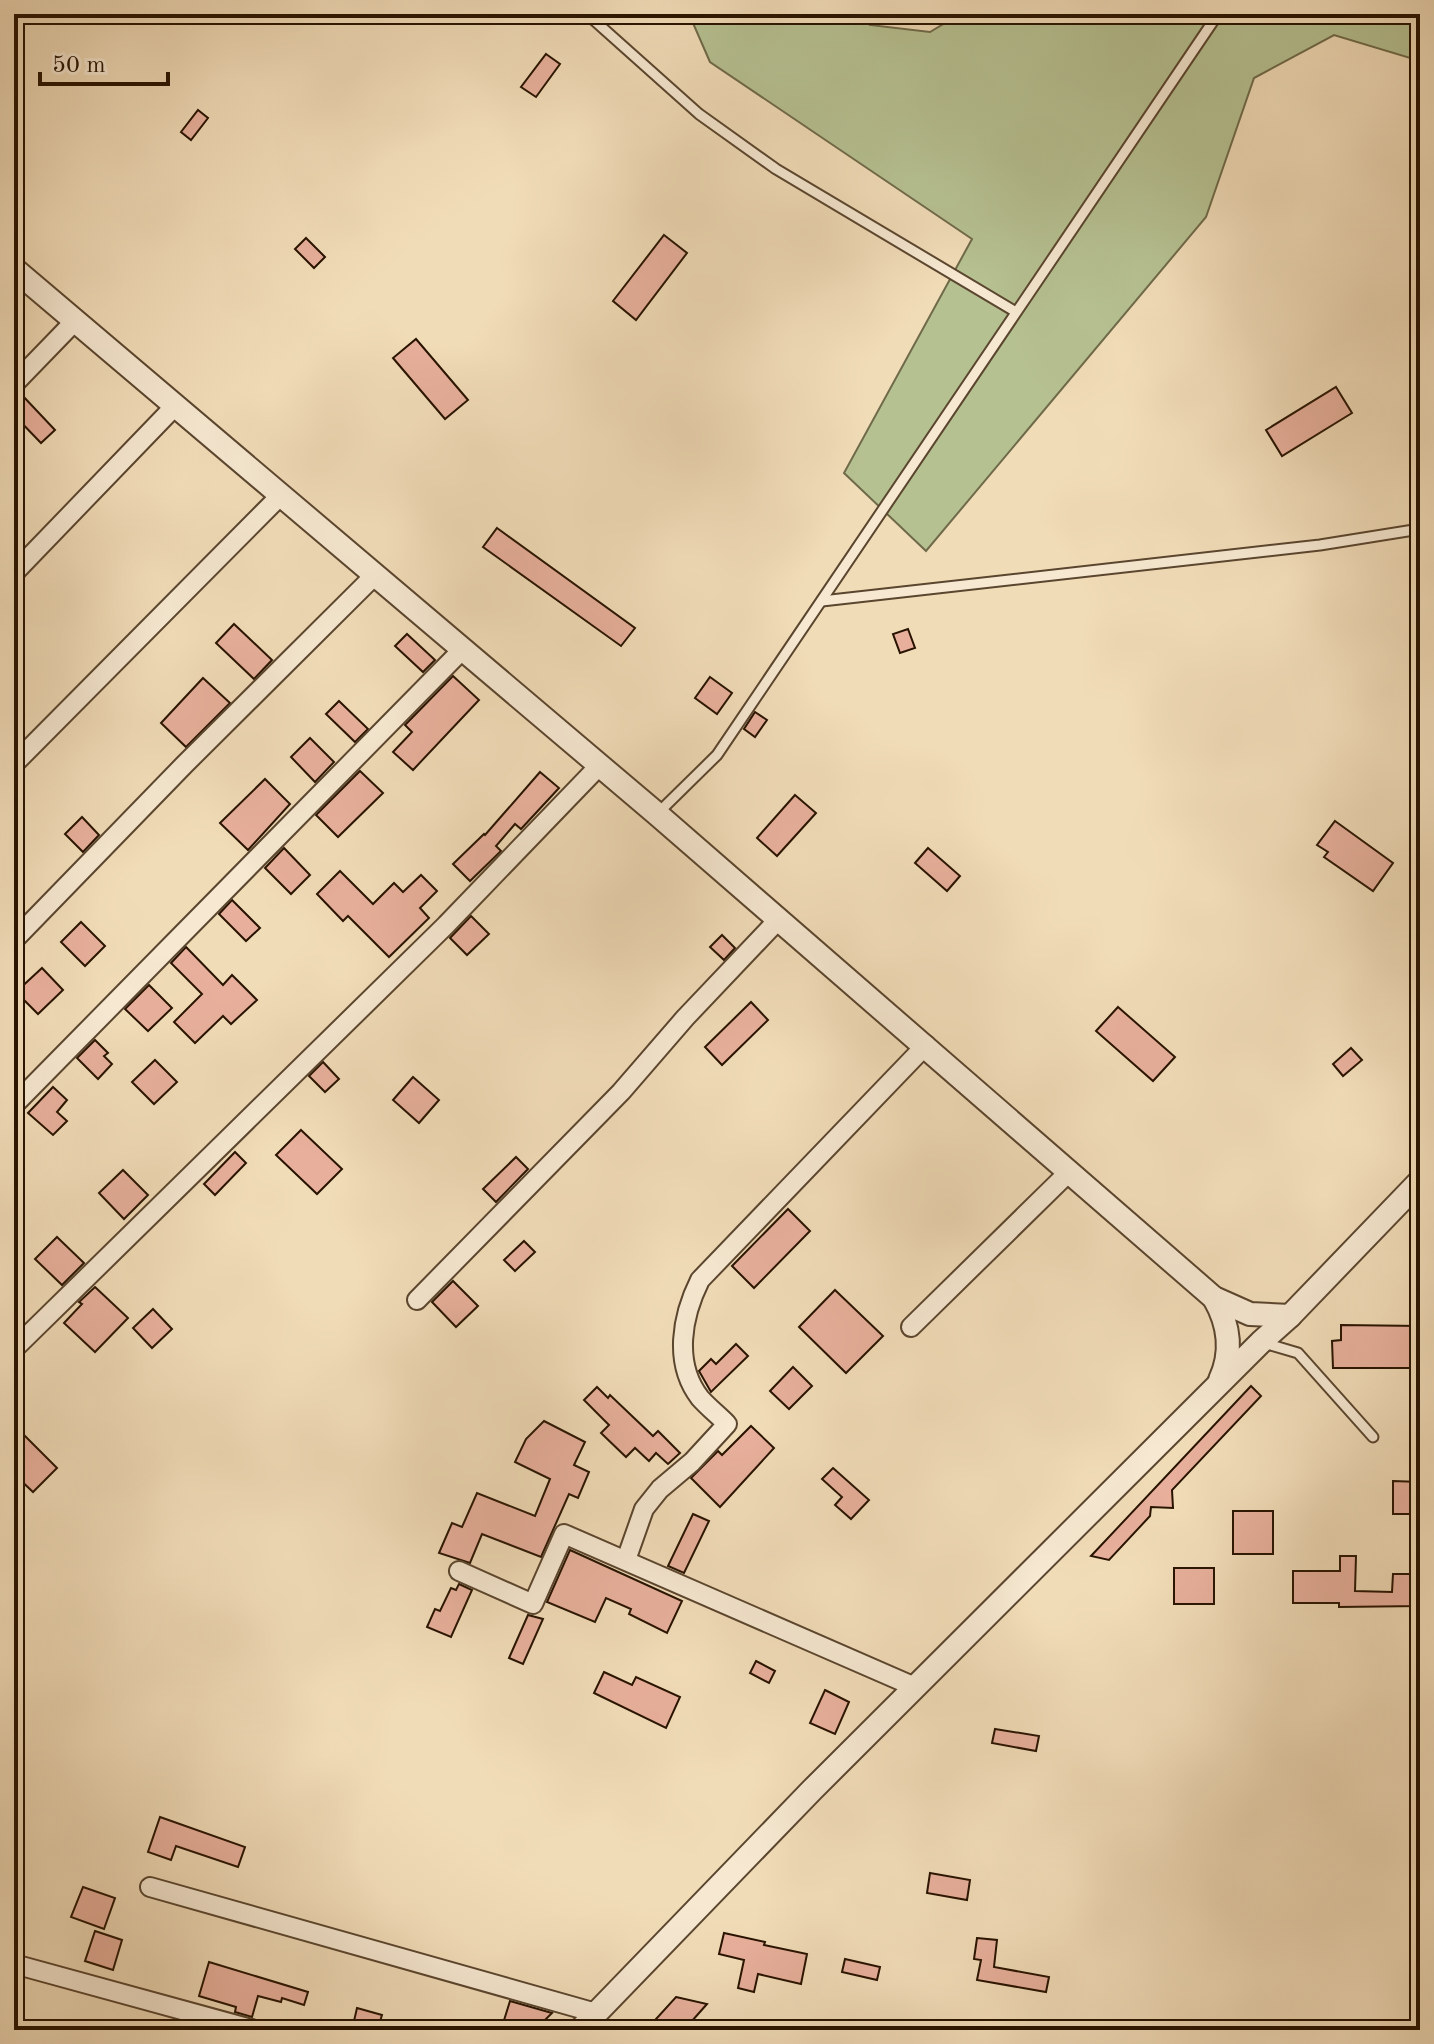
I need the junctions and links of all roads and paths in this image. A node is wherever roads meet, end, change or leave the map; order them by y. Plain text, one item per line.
1 (587, 14) edge
2 (1218, 14) edge
3 (14, 269) edge
4 (1016, 312) junction
5 (75, 321) junction
6 (14, 384) edge
7 (175, 406) junction
8 (281, 495) junction
9 (1420, 529) edge
10 (14, 573) edge
11 (375, 575) junction
12 (822, 601) junction
13 (462, 650) junction
14 (14, 764) edge
15 (600, 765) junction
16 (657, 814) junction
17 (779, 919) junction
18 (14, 940) edge
19 (926, 1045) junction
20 (14, 1105) edge
21 (1070, 1171) junction
22 (1420, 1181) edge
23 (1214, 1298) junction
24 (417, 1300) dead end
25 (1290, 1316) junction
26 (911, 1327) dead end
27 (17, 1339) edge
28 (1261, 1342) junction
29 (1218, 1385) junction
30 (1373, 1437) dead end
31 (626, 1560) junction
32 (459, 1571) dead end
33 (915, 1687) junction
34 (150, 1887) dead end
35 (14, 1964) edge
36 (596, 2013) junction
37 (255, 2030) edge
38 (580, 2030) edge

1 - 4 lane
2 - 4 lane
3 - 5 street
4 - 12 lane
5 - 6 street
5 - 7 street
7 - 8 street
7 - 10 street
8 - 11 street
8 - 14 street
9 - 12 lane
11 - 13 street
11 - 18 street
12 - 16 lane
13 - 15 street
13 - 20 street
15 - 16 street
15 - 27 street
16 - 17 street
17 - 19 street
17 - 24 street
19 - 21 street
19 - 31 street
21 - 23 street
21 - 26 street
22 - 25 street
23 - 25 street
23 - 29 street
25 - 28 street
28 - 29 street
28 - 30 lane
29 - 33 street
31 - 32 street
31 - 33 street
33 - 36 street
34 - 36 street
35 - 37 street
36 - 38 street

